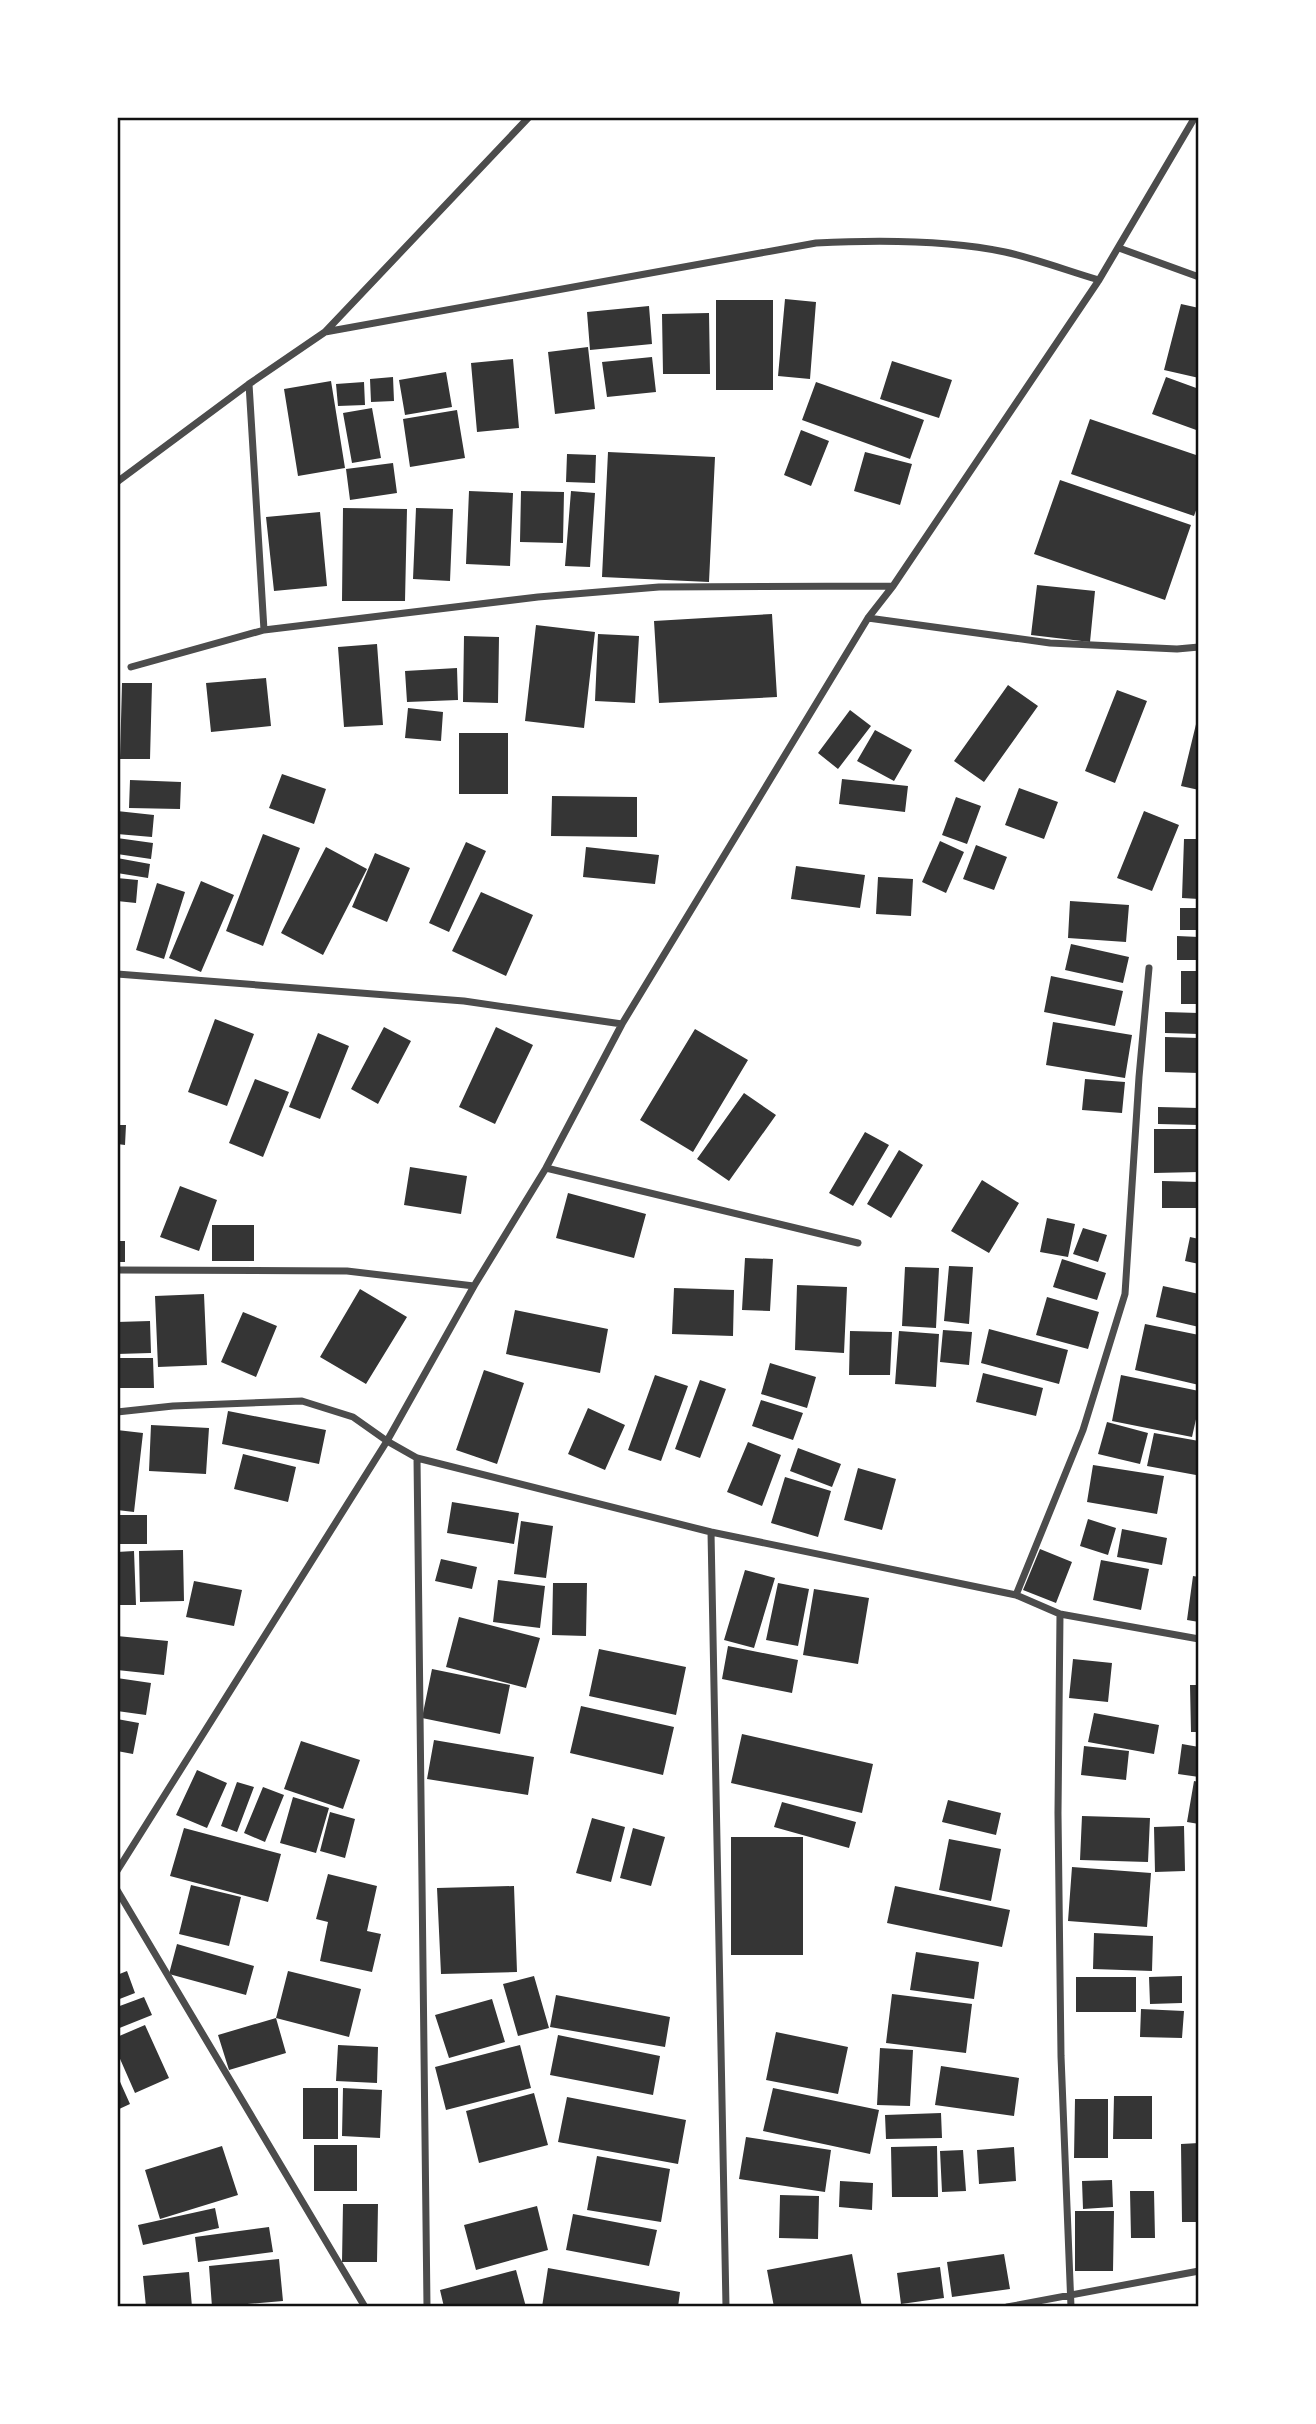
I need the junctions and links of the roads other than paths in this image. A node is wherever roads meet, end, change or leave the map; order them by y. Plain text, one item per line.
1 (529, 117) edge
2 (1195, 117) edge
3 (1119, 248) junction
4 (1199, 277) edge
5 (1099, 280) junction
6 (325, 332) junction
7 (249, 384) junction
8 (117, 482) edge
9 (893, 586) junction
10 (869, 618) junction
11 (264, 630) junction
12 (1199, 647) edge
13 (131, 667) dead end
14 (1149, 968) dead end
15 (117, 974) edge
16 (622, 1024) junction
17 (546, 1168) junction
18 (858, 1242) dead end
19 (117, 1270) edge
20 (474, 1286) junction
21 (117, 1412) edge
22 (387, 1441) junction
23 (417, 1458) junction
24 (711, 1532) junction
25 (1016, 1595) junction
26 (1060, 1614) junction
27 (1199, 1639) edge
28 (117, 1871) edge
29 (117, 1890) edge
30 (1199, 2271) edge
31 (1070, 2295) junction
32 (365, 2307) edge
33 (427, 2307) edge
34 (726, 2307) edge
35 (1007, 2307) edge
36 (1071, 2307) edge

1 - 6 street
2 - 3 street
3 - 4 street
3 - 5 street
5 - 6 street
5 - 9 street
6 - 7 street
7 - 8 street
7 - 11 street
9 - 10 street
9 - 11 street
10 - 12 street
10 - 16 street
11 - 13 street
14 - 25 street
15 - 16 street
16 - 17 street
17 - 18 street
17 - 20 street
19 - 20 street
20 - 22 street
21 - 22 street
22 - 23 street
22 - 28 street
23 - 24 street
23 - 33 street
24 - 25 street
24 - 34 street
25 - 26 street
26 - 27 street
26 - 31 street
29 - 32 street
30 - 31 street
31 - 35 street
31 - 36 street

